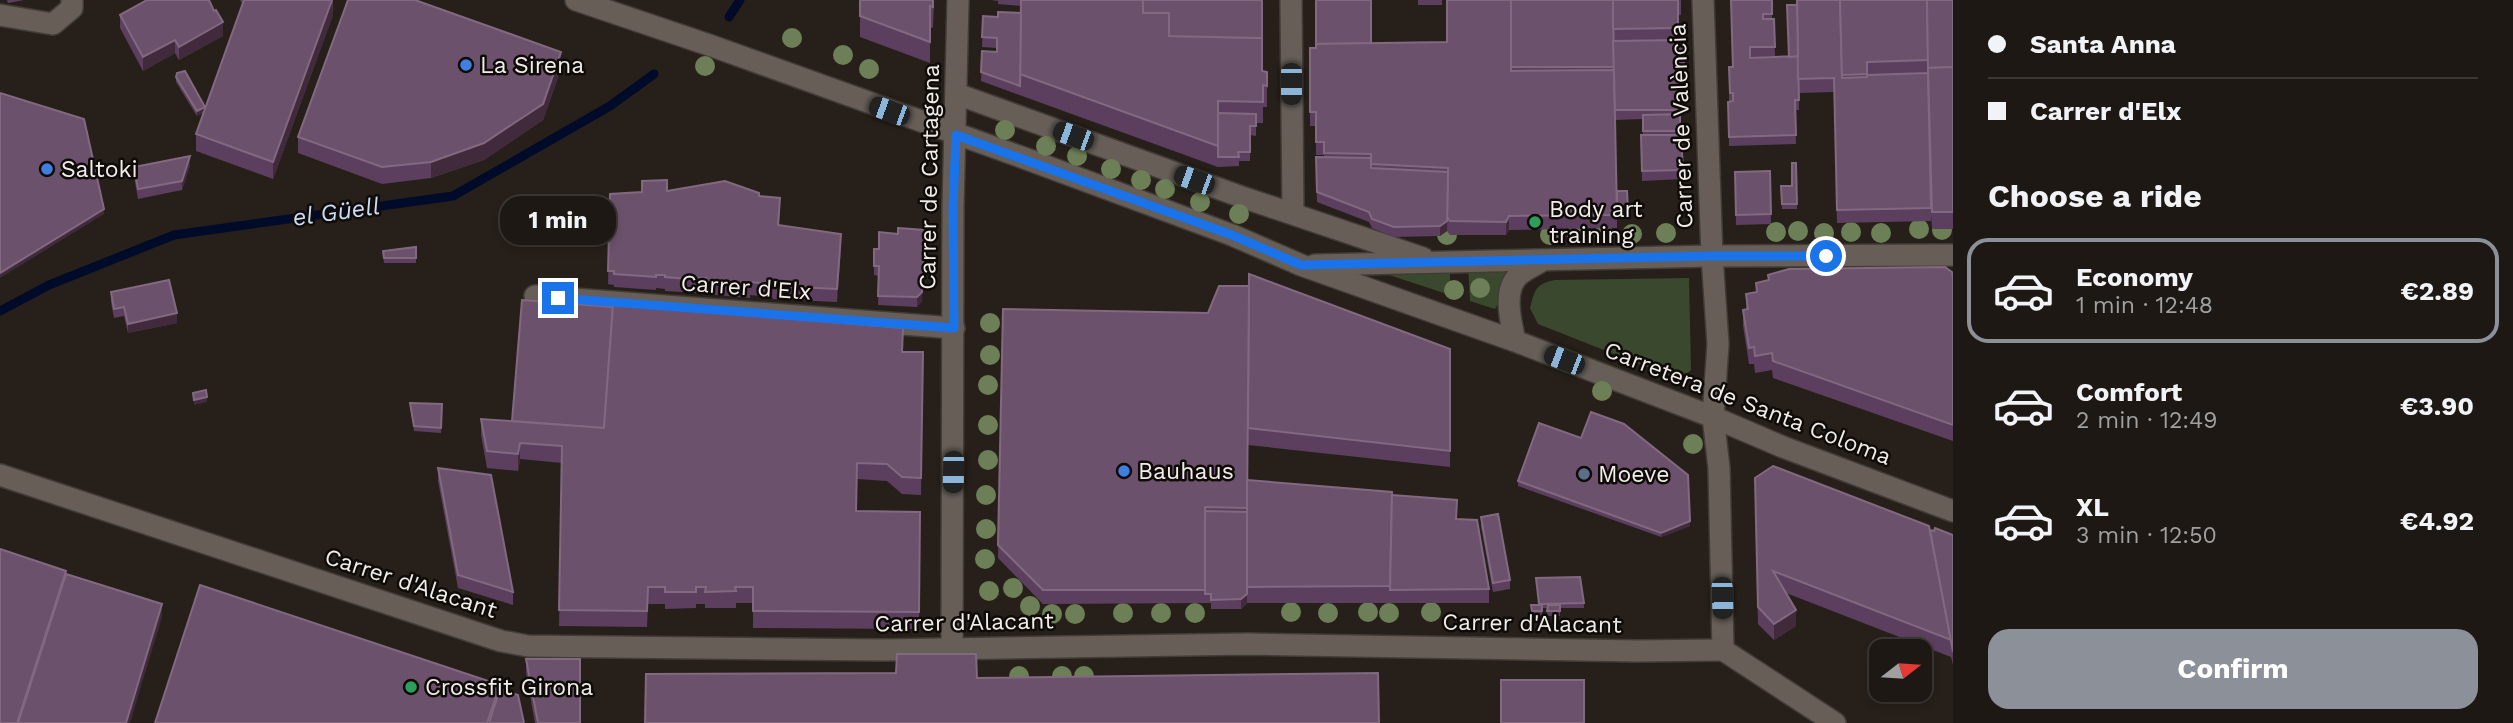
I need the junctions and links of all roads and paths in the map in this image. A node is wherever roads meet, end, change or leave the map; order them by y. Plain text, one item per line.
1 (72, 0) edge
2 (576, 0) edge
3 (958, 0) edge
4 (1291, 0) edge
5 (1703, 0) edge
6 (0, 15) edge
7 (957, 94) junction
8 (956, 135) junction
9 (1293, 213) junction
10 (1953, 255) edge
11 (1712, 256) junction
12 (1545, 259) junction
13 (1435, 262) junction
14 (1301, 265) junction
15 (535, 296) dead end
16 (954, 328) junction
17 (1515, 341) junction
18 (1713, 417) junction
19 (0, 475) edge
20 (1953, 511) edge
21 (952, 649) junction
22 (1723, 650) junction
23 (1835, 723) edge

1 - 6 street
2 - 8 street, Carretera de Santa Coloma
3 - 7 street, Carrer de Cartagena
4 - 9 street
5 - 11 street, Carrer de València
7 - 8 street, Carrer de Cartagena
7 - 9 street
8 - 14 street, Carretera de Santa Coloma
8 - 16 street, Carrer de Cartagena
9 - 13 street
10 - 11 street
11 - 12 street
11 - 18 street, Carrer de València
12 - 13 street
12 - 17 street
13 - 14 street
14 - 17 street, Carretera de Santa Coloma
15 - 16 street, Carrer d'Elx
16 - 21 street, Carrer de Cartagena
17 - 18 street, Carretera de Santa Coloma
18 - 20 street, Carretera de Santa Coloma
18 - 22 street
19 - 21 street, Carrer d'Alacant
21 - 22 street, Carrer d'Alacant
22 - 23 street

